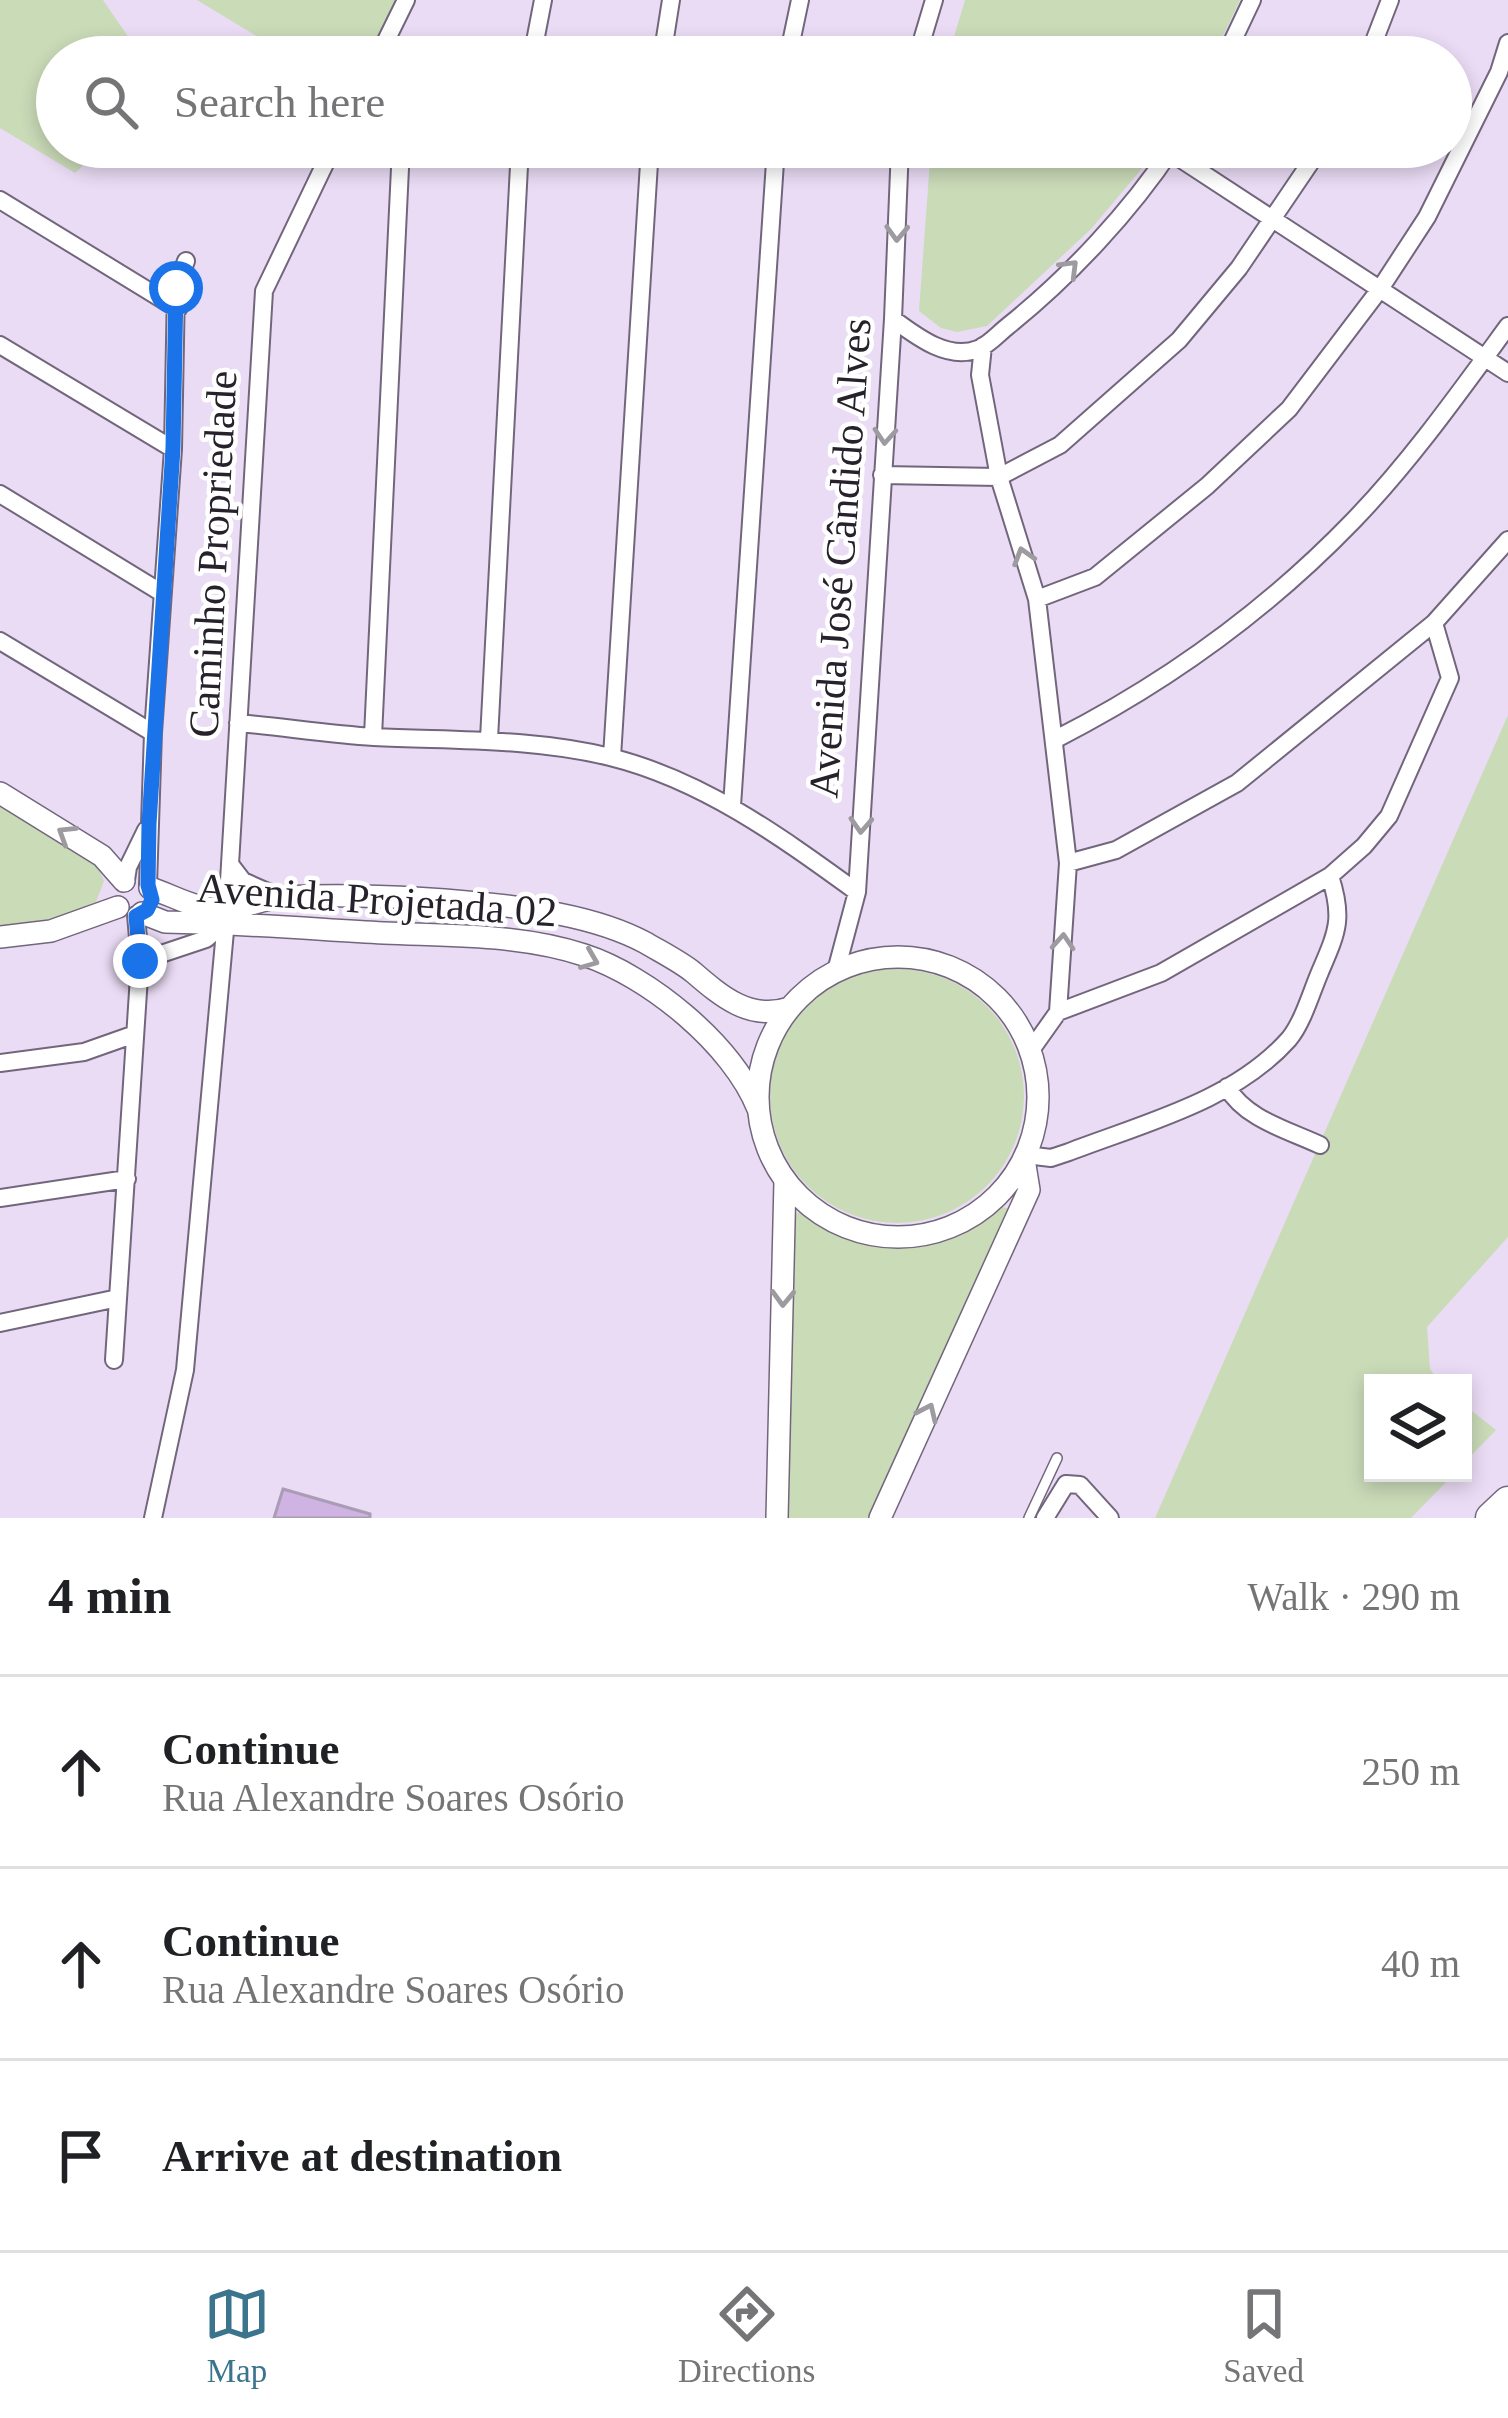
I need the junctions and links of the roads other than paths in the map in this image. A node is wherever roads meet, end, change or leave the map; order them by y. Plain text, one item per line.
1 (406, 0) edge
2 (543, 0) edge
3 (671, 0) edge
4 (800, 0) edge
5 (934, 0) edge
6 (1252, 0) edge
7 (1390, 0) edge
8 (388, 36) edge
9 (536, 36) edge
10 (665, 36) edge
11 (792, 36) edge
12 (923, 36) edge
13 (1235, 36) edge
14 (1376, 36) edge
15 (1508, 43) edge
16 (1472, 127) edge
17 (323, 168) edge
18 (400, 168) edge
19 (519, 168) edge
20 (649, 168) edge
21 (775, 168) edge
22 (899, 168) edge
23 (1157, 168) edge
24 (1199, 168) edge
25 (1307, 168) edge
26 (1452, 168) edge
27 (0, 200) edge
28 (1273, 218) junction
29 (186, 261) dead end
30 (1380, 289) junction
31 (178, 308) junction
32 (893, 320) junction
33 (1508, 326) edge
34 (0, 345) edge
35 (983, 346) junction
36 (1485, 358) junction
37 (1508, 373) edge
38 (173, 448) junction
39 (882, 475) junction
40 (999, 477) junction
41 (0, 494) edge
42 (1508, 539) edge
43 (162, 593) junction
44 (1036, 599) junction
45 (1434, 623) junction
46 (0, 641) edge
47 (238, 723) junction
48 (153, 734) junction
49 (373, 736) junction
50 (1056, 739) junction
51 (490, 740) junction
52 (612, 757) junction
53 (0, 794) edge
54 (732, 806) junction
55 (1068, 862) junction
56 (230, 864) junction
57 (1330, 876) junction
58 (137, 884) junction
59 (856, 892) junction
60 (279, 897) junction
61 (132, 915) junction
62 (226, 916) junction
63 (0, 937) edge
64 (140, 961) junction
65 (836, 971) junction
66 (790, 1008) junction
67 (1058, 1012) junction
68 (135, 1034) junction
69 (1031, 1050) junction
70 (0, 1063) edge
71 (1227, 1087) junction
72 (759, 1111) junction
73 (1320, 1144) dead end
74 (1025, 1157) junction
75 (127, 1180) junction
76 (785, 1181) junction
77 (0, 1198) edge
78 (118, 1298) junction
79 (0, 1323) edge
80 (114, 1360) dead end
81 (1057, 1458) dead end
82 (1508, 1500) edge
83 (153, 1518) edge
84 (777, 1518) edge
85 (880, 1518) edge
86 (1029, 1518) edge
87 (1045, 1518) edge
88 (1110, 1518) edge
89 (1491, 1518) edge

1 - 8 street
2 - 9 street
3 - 10 street
4 - 11 street
5 - 12 street
6 - 13 street
7 - 14 street
15 - 16 street
17 - 47 street, Caminho Propriedade
18 - 49 street
19 - 51 street
20 - 52 street
21 - 54 street
22 -> 32 street, Avenida José Cândido Alves
35 -> 23 street
24 - 28 street
25 - 28 street
26 - 30 street
27 - 31 street
28 - 30 street
28 - 40 street
29 - 31 street
30 - 36 street
30 - 44 street
31 - 38 street
32 - 35 street
32 -> 39 street, Avenida José Cândido Alves
33 - 36 street
34 - 38 street
35 - 40 street
36 - 37 street
36 - 50 street
38 - 43 street
39 - 40 street
39 -> 59 street, Avenida José Cândido Alves
44 -> 40 street
41 - 43 street
42 - 45 street
43 - 48 street
44 - 50 street
45 - 55 street
45 - 57 street
46 - 48 street
47 - 49 street
47 - 56 street, Caminho Propriedade
48 - 58 street
49 - 51 street
50 - 55 street
51 - 52 street
52 - 54 street
58 -> 53 street
54 - 59 street
67 -> 55 street
56 - 60 street, Avenida Projetada 02
56 - 62 street, Caminho Propriedade
57 - 67 street
57 - 71 street
58 - 61 street
58 - 61 street
58 - 62 street, Avenida Projetada 02
59 - 65 street, Avenida José Cândido Alves
60 - 62 street, Avenida Projetada 02
60 - 66 street, Avenida Projetada 02
61 - 62 street, Avenida Projetada 02
61 - 63 street
61 - 64 street
62 - 64 street
62 -> 72 street, Avenida Projetada 02
62 - 83 street, Caminho Propriedade
64 - 68 street
65 - 66 street
65 - 69 street
66 - 72 street
67 - 69 street
68 - 70 street
68 - 75 street
69 - 74 street
71 - 73 street
71 - 74 street
72 - 76 street
74 - 76 street
85 -> 74 street
75 - 77 street
75 - 78 street
76 -> 84 street
78 - 79 street
78 - 80 street
81 - 86 lane
82 - 89 highway
87 - 88 street

